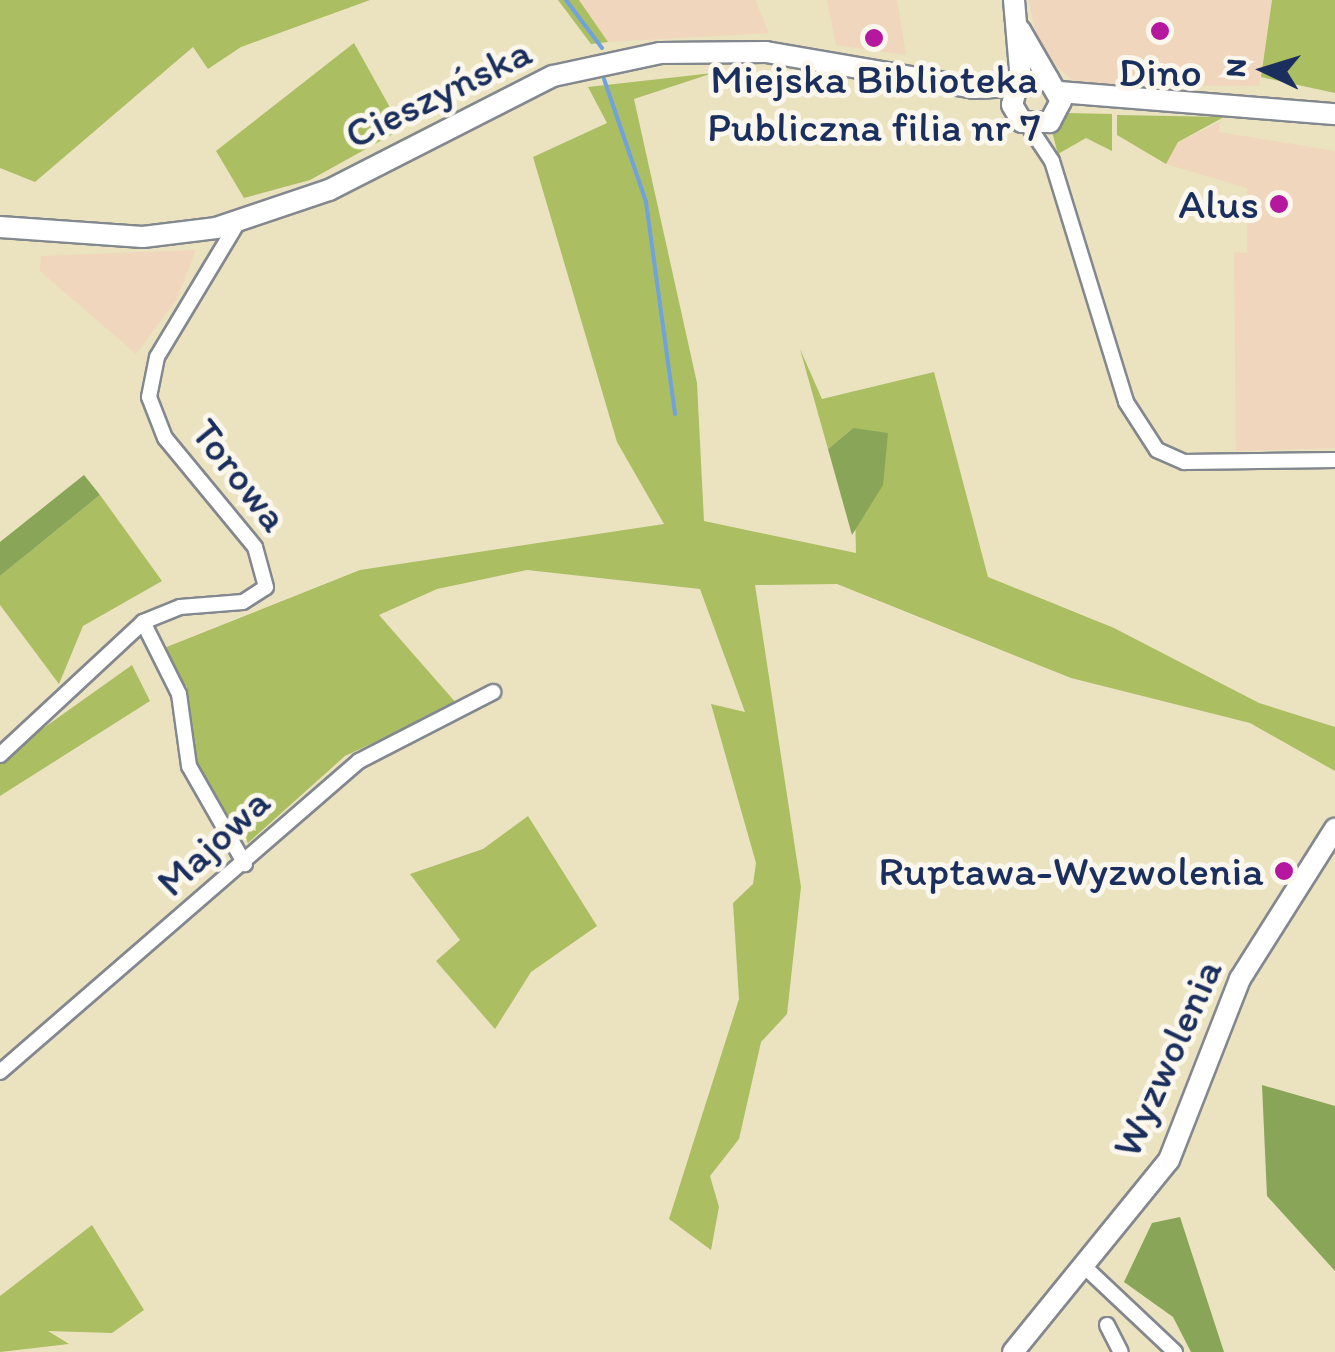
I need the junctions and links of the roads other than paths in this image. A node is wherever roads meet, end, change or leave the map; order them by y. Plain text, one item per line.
1 (1014, 0) edge
2 (1020, 30) junction
3 (1016, 91) junction
4 (1054, 102) junction
5 (1335, 114) edge
6 (1028, 125) junction
7 (1052, 160) junction
8 (238, 222) junction
9 (0, 227) edge
10 (1335, 460) edge
11 (143, 622) junction
12 (493, 692) dead end
13 (0, 755) edge
14 (1335, 829) edge
15 (245, 864) junction
16 (0, 1072) edge
17 (1086, 1268) junction
18 (1106, 1325) dead end
19 (1013, 1352) edge
20 (1121, 1352) edge
21 (1176, 1352) edge

1 - 2 main road
2 - 3 main road
2 - 4 main road
3 - 4 main road, Cieszyńska
3 - 6 main road
3 - 8 main road, Cieszyńska
4 - 5 main road
4 - 6 main road
4 - 7 street
6 - 7 street
7 - 10 street
8 - 9 main road, Cieszyńska
8 - 11 street, Torowa
11 - 13 street, Torowa
11 - 15 street
12 - 15 street, Majowa
14 - 17 main road, Wyzwolenia
15 - 16 street, Majowa
17 - 19 main road, Wyzwolenia
17 - 21 street
18 - 20 street

